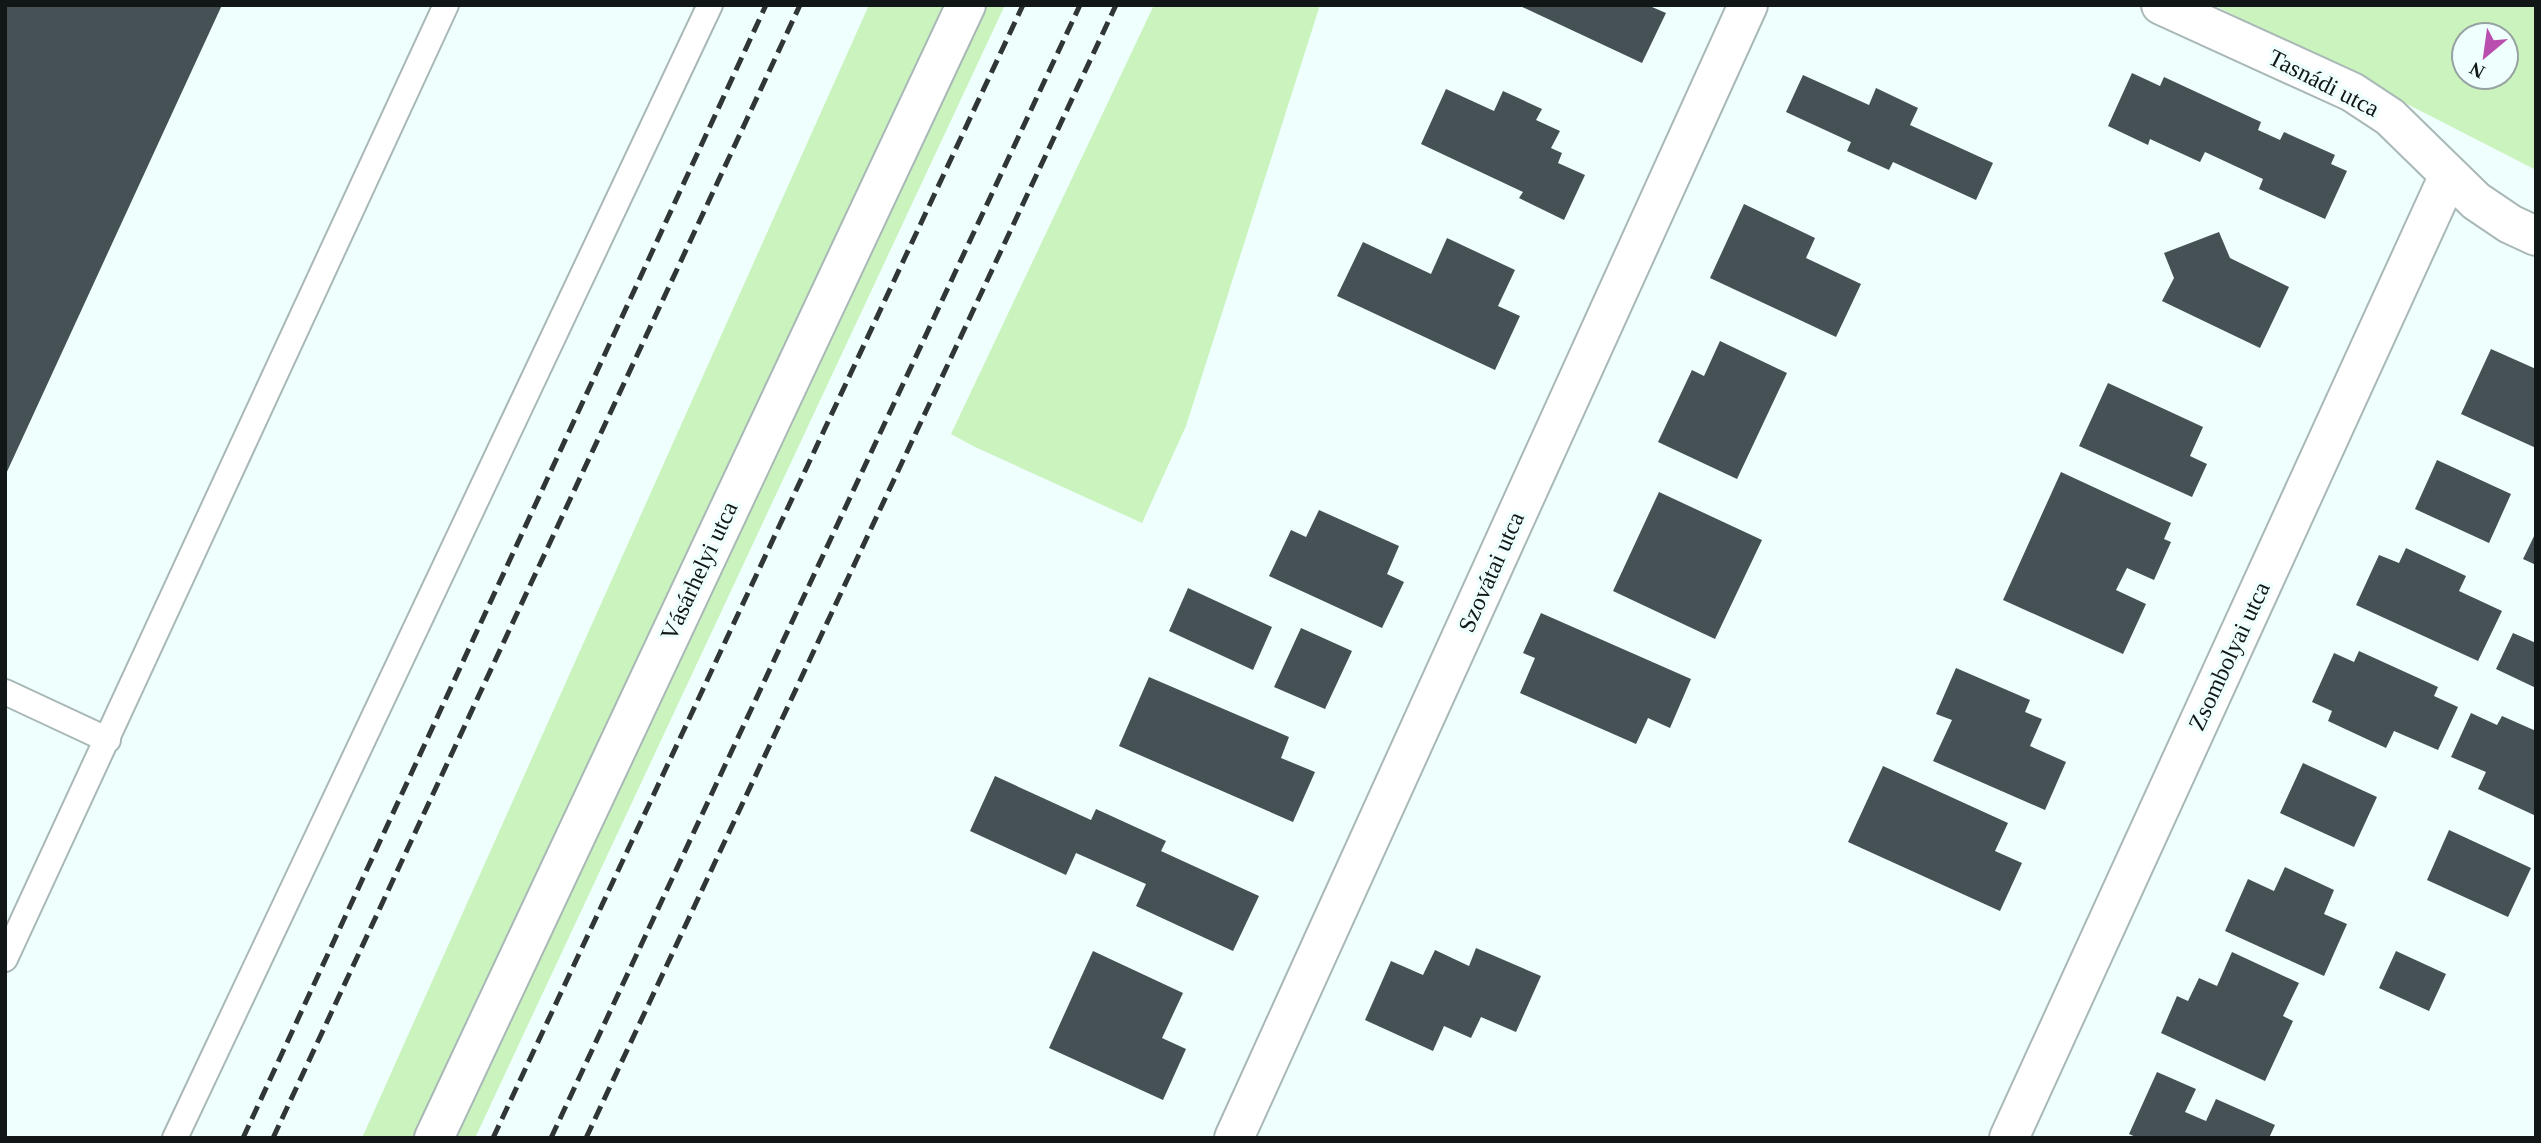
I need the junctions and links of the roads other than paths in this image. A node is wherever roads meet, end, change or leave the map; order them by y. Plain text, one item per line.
1 (446, 5) edge
2 (710, 5) edge
3 (965, 5) edge
4 (1748, 5) edge
5 (2161, 5) edge
6 (2449, 175) junction
7 (2536, 236) edge
8 (5, 692) edge
9 (108, 740) junction
10 (5, 959) edge
11 (175, 1138) edge
12 (434, 1138) edge
13 (1234, 1138) edge
14 (2008, 1138) edge

1 - 9 lane
2 - 11 lane
3 - 12 street, Vásárhelyi utca
4 - 13 street, Szovátai utca
5 - 6 street, Tasnádi utca
6 - 7 street, Tasnádi utca
6 - 14 street, Zsombolyai utca
8 - 9 lane
9 - 10 lane

